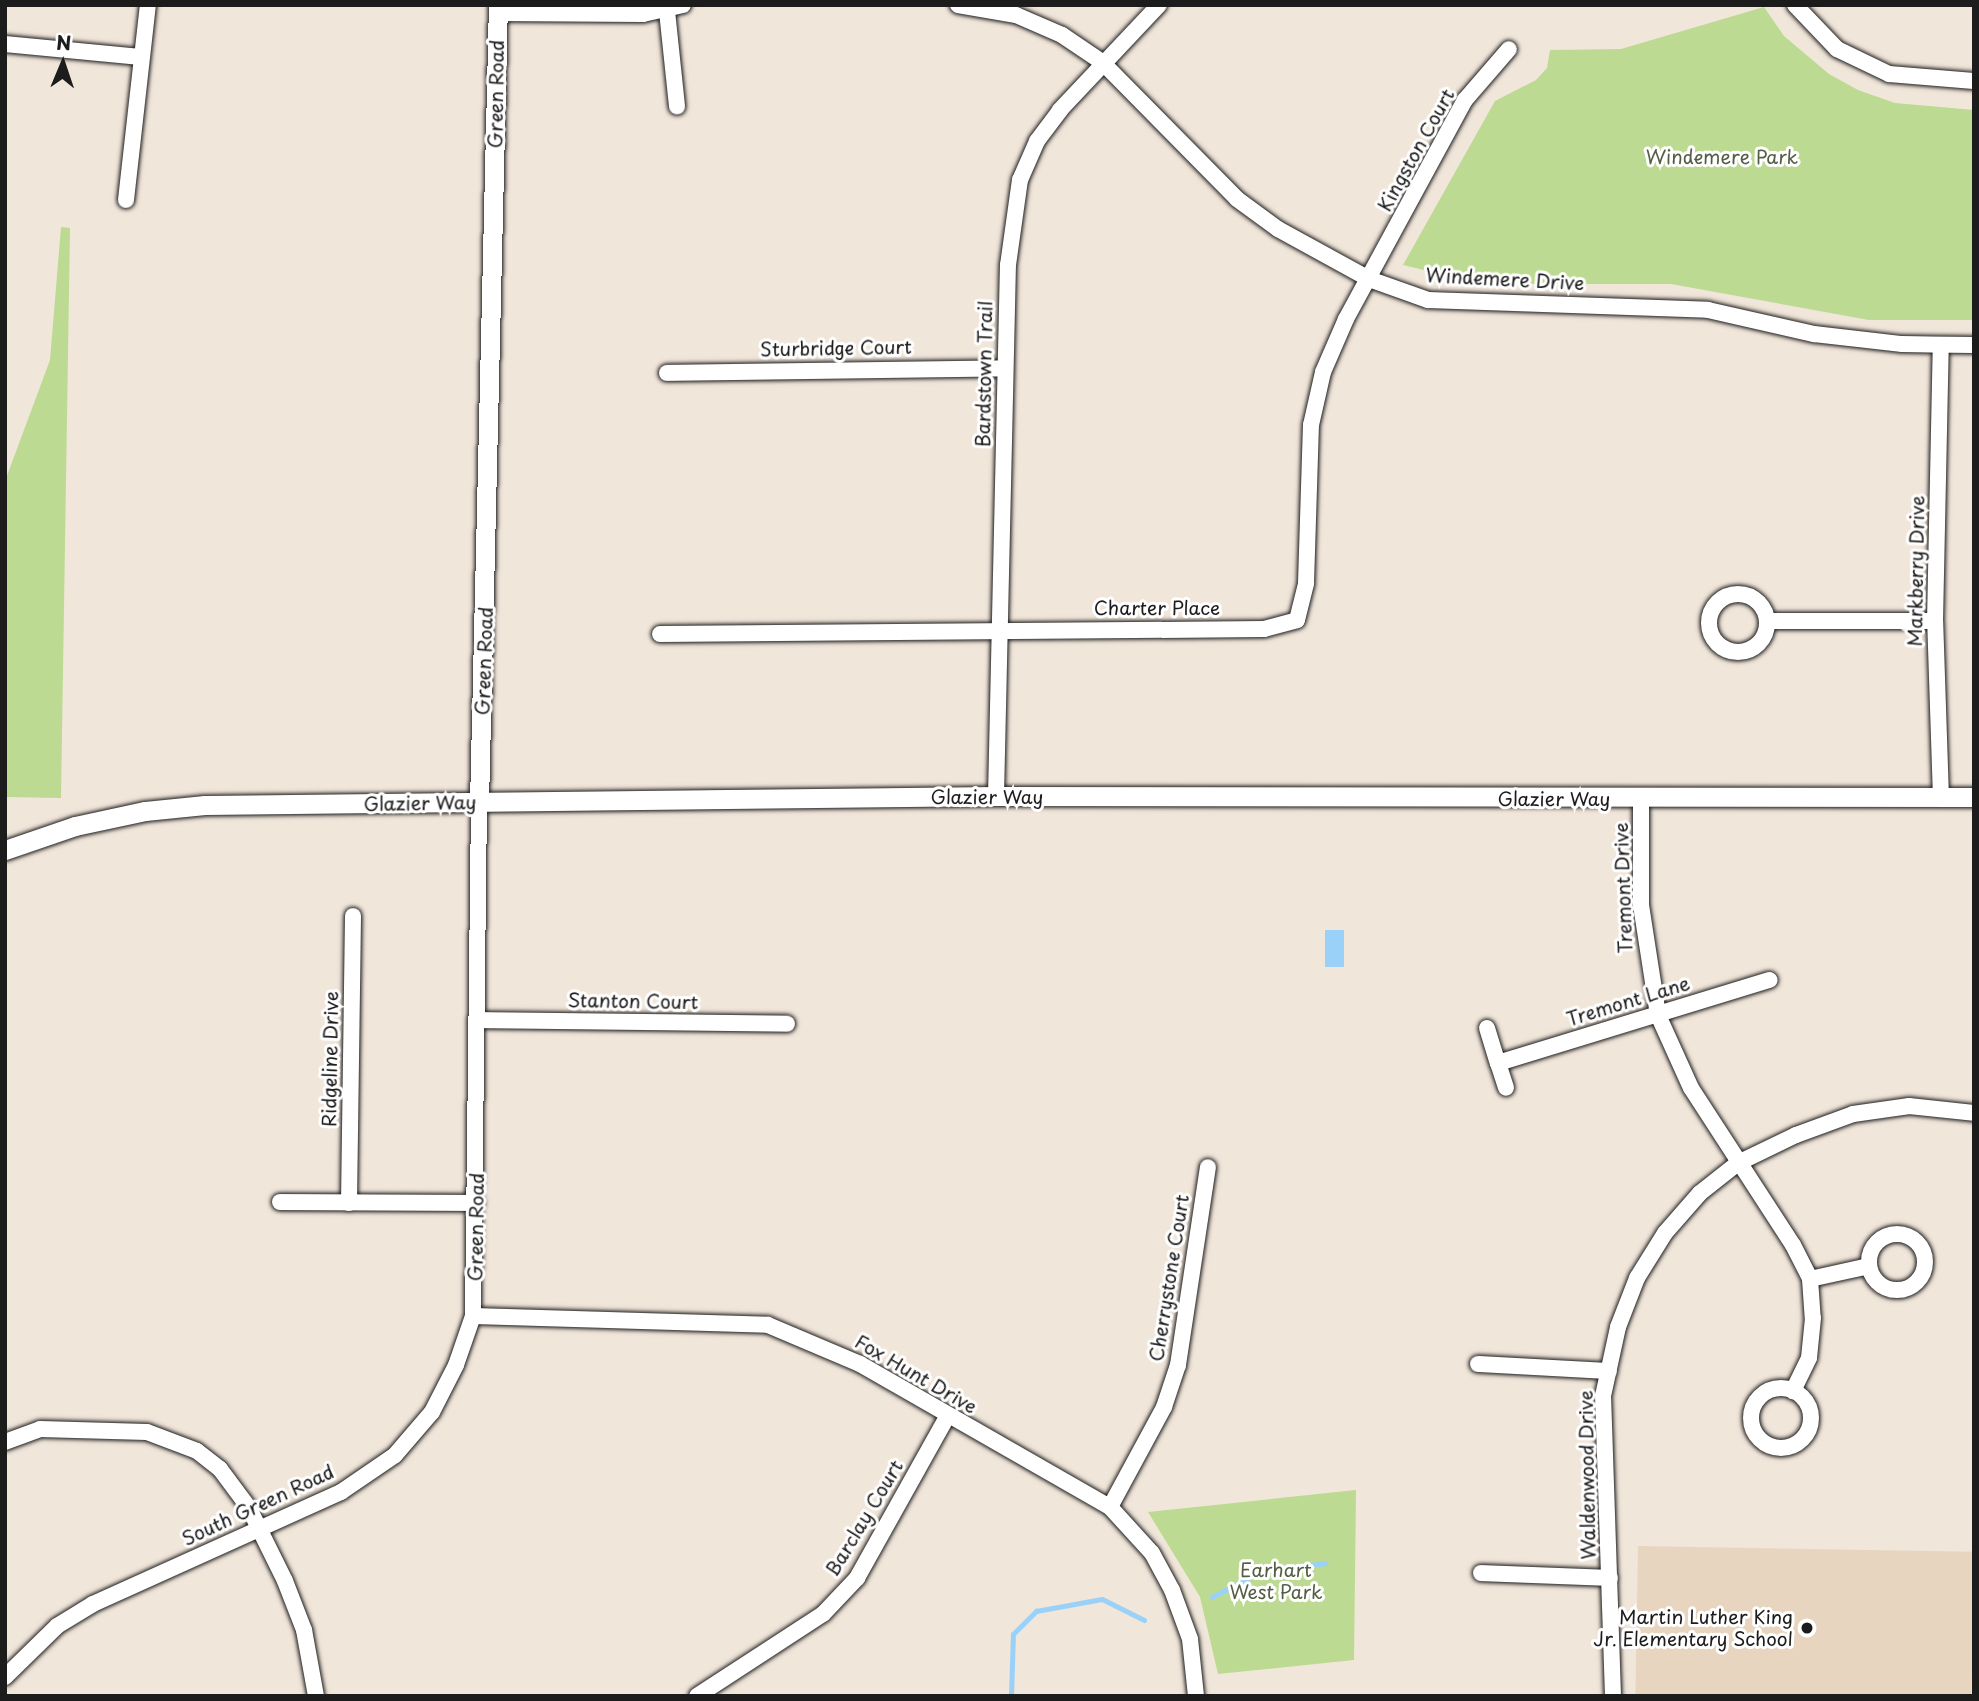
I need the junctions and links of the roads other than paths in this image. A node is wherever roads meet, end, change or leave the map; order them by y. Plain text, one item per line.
1 (148, 5) edge
2 (683, 5) edge
3 (958, 5) edge
4 (1160, 5) edge
5 (1795, 5) edge
6 (498, 9) edge
7 (667, 11) junction
8 (5, 44) edge
9 (1509, 49) dead end
10 (140, 57) junction
11 (1102, 62) junction
12 (1974, 81) edge
13 (677, 106) dead end
14 (126, 200) dead end
15 (1370, 279) junction
16 (1941, 345) junction
17 (1974, 345) edge
18 (1005, 368) junction
19 (667, 373) dead end
20 (1768, 621) dead end
21 (1936, 621) junction
22 (999, 628) junction
23 (660, 635) dead end
24 (996, 796) junction
25 (1974, 797) edge
26 (1941, 798) junction
27 (1641, 800) junction
28 (479, 803) junction
29 (5, 850) edge
30 (353, 916) dead end
31 (1770, 980) dead end
32 (1658, 1015) junction
33 (479, 1020) junction
34 (787, 1024) dead end
35 (1487, 1028) dead end
36 (1498, 1063) junction
37 (1506, 1088) dead end
38 (1974, 1113) edge
39 (1738, 1163) junction
40 (1208, 1167) dead end
41 (280, 1202) dead end
42 (349, 1203) junction
43 (476, 1203) junction
44 (1869, 1266) dead end
45 (1810, 1279) junction
46 (473, 1316) junction
47 (1478, 1364) dead end
48 (1609, 1371) junction
49 (1793, 1391) dead end
50 (947, 1417) junction
51 (5, 1442) edge
52 (1110, 1507) junction
53 (260, 1529) junction
54 (1481, 1573) dead end
55 (1609, 1578) junction
56 (5, 1677) edge
57 (316, 1696) edge
58 (697, 1696) edge
59 (1196, 1696) edge
60 (1613, 1696) edge

1 - 10 street
2 - 7 street
3 - 11 street, Windemere Drive
4 - 11 street, Bardstown Trail
5 - 12 street
6 - 7 street
6 - 28 street, Green Road
7 - 13 street
8 - 10 street
9 - 15 street, Kingston Court
10 - 14 street
11 - 15 street, Windemere Drive
11 - 18 street, Bardstown Trail
15 - 16 street, Windemere Drive
15 - 22 street, Charter Place
16 - 17 street, Windemere Drive
16 - 21 street, Markberry Drive
18 - 19 street, Sturbridge Court
18 - 22 street, Bardstown Trail
20 - 21 street
21 - 26 street, Markberry Drive
22 - 23 street, Charter Place
22 - 24 street, Bardstown Trail
24 - 27 street, Glazier Way
24 - 28 street, Glazier Way
25 - 26 street, Glazier Way
26 - 27 street, Glazier Way
27 - 32 street, Tremont Drive
28 - 29 street, Glazier Way
28 - 33 street, Green Road
30 - 42 street, Ridgeline Drive
31 - 32 street, Tremont Lane
32 - 36 street, Tremont Lane
32 - 39 street, Tremont Drive
33 - 34 street, Stanton Court
33 - 43 street, Green Road
35 - 36 street
36 - 37 street
38 - 39 street, Waldenwood Drive
39 - 45 street, Tremont Drive
39 - 48 street, Waldenwood Drive
40 - 52 street, Cherrystone Court
41 - 42 street
42 - 43 street
43 - 46 street, Green Road
44 - 45 street
45 - 49 street
46 - 50 street, Fox Hunt Drive
46 - 53 street, South Green Road
47 - 48 street, Waldenwood Drive
48 - 55 street, Waldenwood Drive
50 - 52 street, Fox Hunt Drive
50 - 58 street, Barclay Court
51 - 53 street
52 - 59 street, Fox Hunt Drive
53 - 56 street, South Green Road
53 - 57 street
54 - 55 street, Waldenwood Drive
55 - 60 street, Waldenwood Drive

